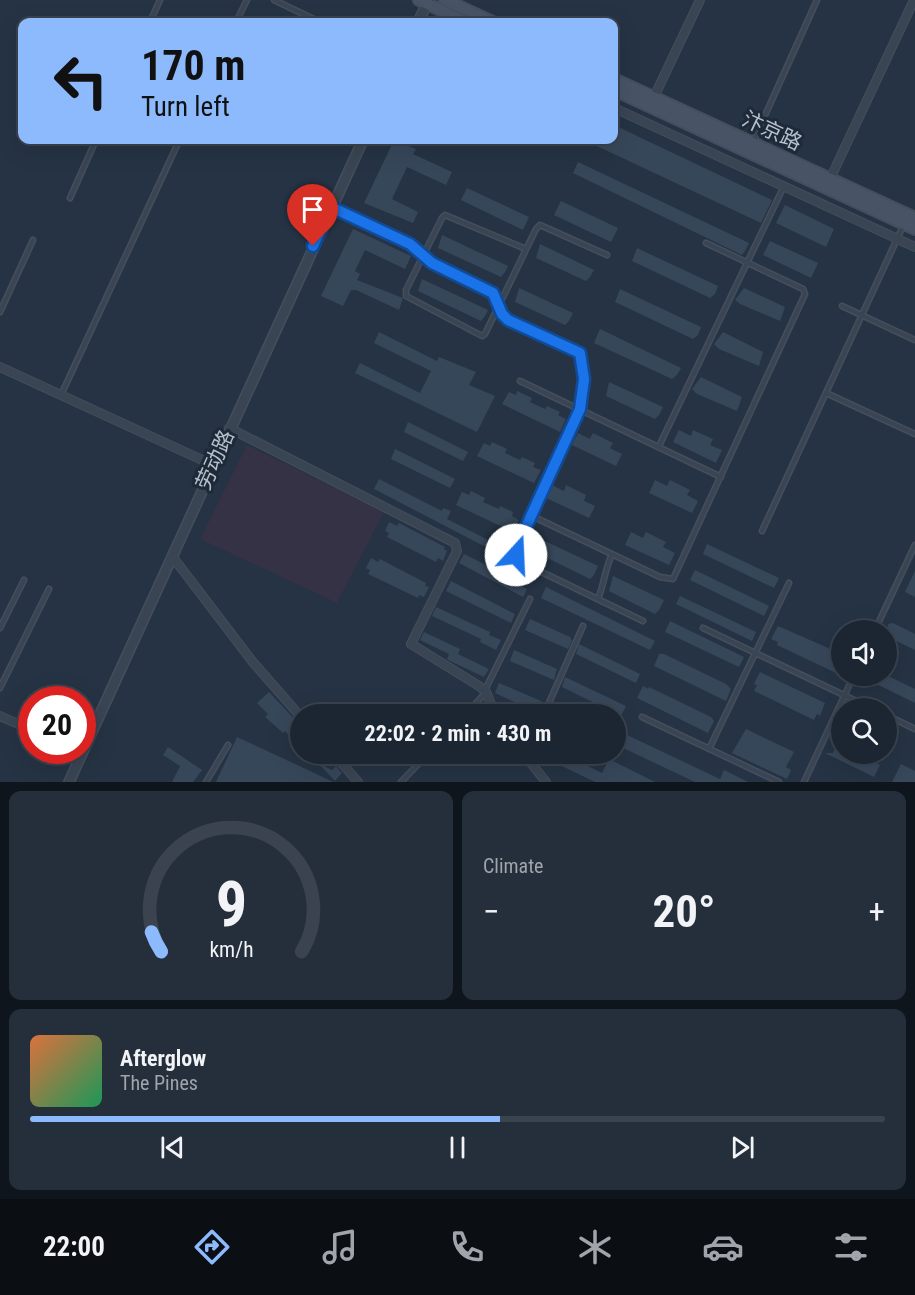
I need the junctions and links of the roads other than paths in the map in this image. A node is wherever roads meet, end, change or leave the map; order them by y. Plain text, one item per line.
1 (160, 0) edge
2 (247, 0) edge
3 (274, 0) edge
4 (292, 0) edge
5 (445, 0) edge
6 (700, 0) edge
7 (817, 0) edge
8 (914, 0) edge
9 (425, 1) edge
10 (289, 7) junction
11 (152, 18) edge
12 (238, 18) edge
13 (312, 18) edge
14 (419, 18) edge
15 (457, 18) edge
16 (484, 18) edge
17 (618, 80) edge
18 (618, 92) edge
19 (654, 98) junction
20 (618, 110) edge
21 (752, 143) junction
22 (94, 144) edge
23 (177, 144) edge
24 (361, 144) edge
25 (830, 179) junction
26 (784, 186) junction
27 (70, 198) dead end
28 (331, 207) junction
29 (915, 218) edge
30 (904, 224) junction
31 (915, 229) edge
32 (897, 238) junction
33 (33, 240) dead end
34 (706, 243) dead end
35 (915, 247) edge
36 (526, 249) junction
37 (608, 255) dead end
38 (422, 256) junction
39 (748, 263) junction
40 (500, 304) junction
41 (842, 306) dead end
42 (0, 312) edge
43 (862, 315) junction
44 (915, 340) edge
45 (0, 368) edge
46 (520, 381) dead end
47 (826, 393) junction
48 (61, 395) junction
49 (580, 409) junction
50 (229, 428) junction
51 (915, 434) edge
52 (659, 447) junction
53 (213, 465) junction
54 (721, 477) junction
55 (532, 516) junction
56 (762, 531) dead end
57 (915, 545) edge
58 (612, 554) junction
59 (172, 556) junction
60 (24, 580) dead end
61 (789, 583) dead end
62 (49, 589) dead end
63 (530, 599) dead end
64 (597, 599) junction
65 (880, 620) edge
66 (643, 621) dead end
67 (583, 626) dead end
68 (0, 628) edge
69 (703, 628) dead end
70 (755, 653) junction
71 (848, 686) edge
72 (0, 688) edge
73 (485, 692) junction
74 (844, 695) junction
75 (850, 698) edge
76 (475, 704) edge
77 (490, 704) edge
78 (548, 704) edge
79 (290, 705) edge
80 (96, 713) edge
81 (0, 716) edge
82 (642, 717) dead end
83 (897, 720) edge
84 (18, 724) edge
85 (915, 729) edge
86 (228, 746) dead end
87 (709, 749) junction
88 (74, 764) edge
89 (342, 764) edge
90 (418, 764) edge
91 (532, 764) edge
92 (69, 782) edge
93 (206, 782) edge
94 (358, 782) edge
95 (401, 782) edge
96 (546, 782) edge
97 (779, 782) edge
98 (804, 782) edge

1 - 11 lane
2 - 12 lane
3 - 10 lane
4 - 10 lane
5 - 16 main road
6 - 19 street
7 - 21 lane
8 - 25 street
9 - 14 street
9 - 15 main road
10 - 13 lane
17 - 19 main road, 汴京路
18 - 30 main road, 汴京路
19 - 21 main road, 汴京路
20 - 26 street
21 - 25 main road, 汴京路
22 - 27 lane
23 - 48 lane
24 - 28 street, 劳动路
25 - 29 main road, 汴京路
26 - 32 street
26 - 39 lane
28 - 38 lane
28 - 50 street, 劳动路
30 - 31 main road, 汴京路
30 - 32 lane
32 - 35 street
32 - 43 lane
33 - 42 lane
34 - 39 lane
36 - 37 lane
36 - 38 lane
36 - 40 lane
38 - 40 lane
38 - 40 lane
39 - 52 lane
39 - 54 lane
40 - 49 lane
41 - 43 lane
43 - 44 lane
43 - 47 lane
45 - 48 street
46 - 49 lane
47 - 51 lane
47 - 56 lane
48 - 53 street
49 - 52 lane
49 - 55 lane
50 - 53 street, 劳动路
50 - 73 street
52 - 54 lane
53 - 59 street, 劳动路
54 - 58 lane
55 - 58 lane
55 - 64 lane
57 - 65 lane
58 - 64 lane
59 - 79 street
59 - 80 street, 劳动路
60 - 68 lane
61 - 70 lane
62 - 72 lane
63 - 73 lane
64 - 66 lane
67 - 78 lane
69 - 70 lane
70 - 74 lane
70 - 87 lane
71 - 74 lane
73 - 76 lane
73 - 77 street
74 - 75 lane
74 - 98 lane
81 - 84 street
82 - 87 lane
83 - 85 lane
86 - 93 lane
87 - 97 lane
88 - 92 street, 劳动路
89 - 94 street
90 - 95 lane
91 - 96 street

